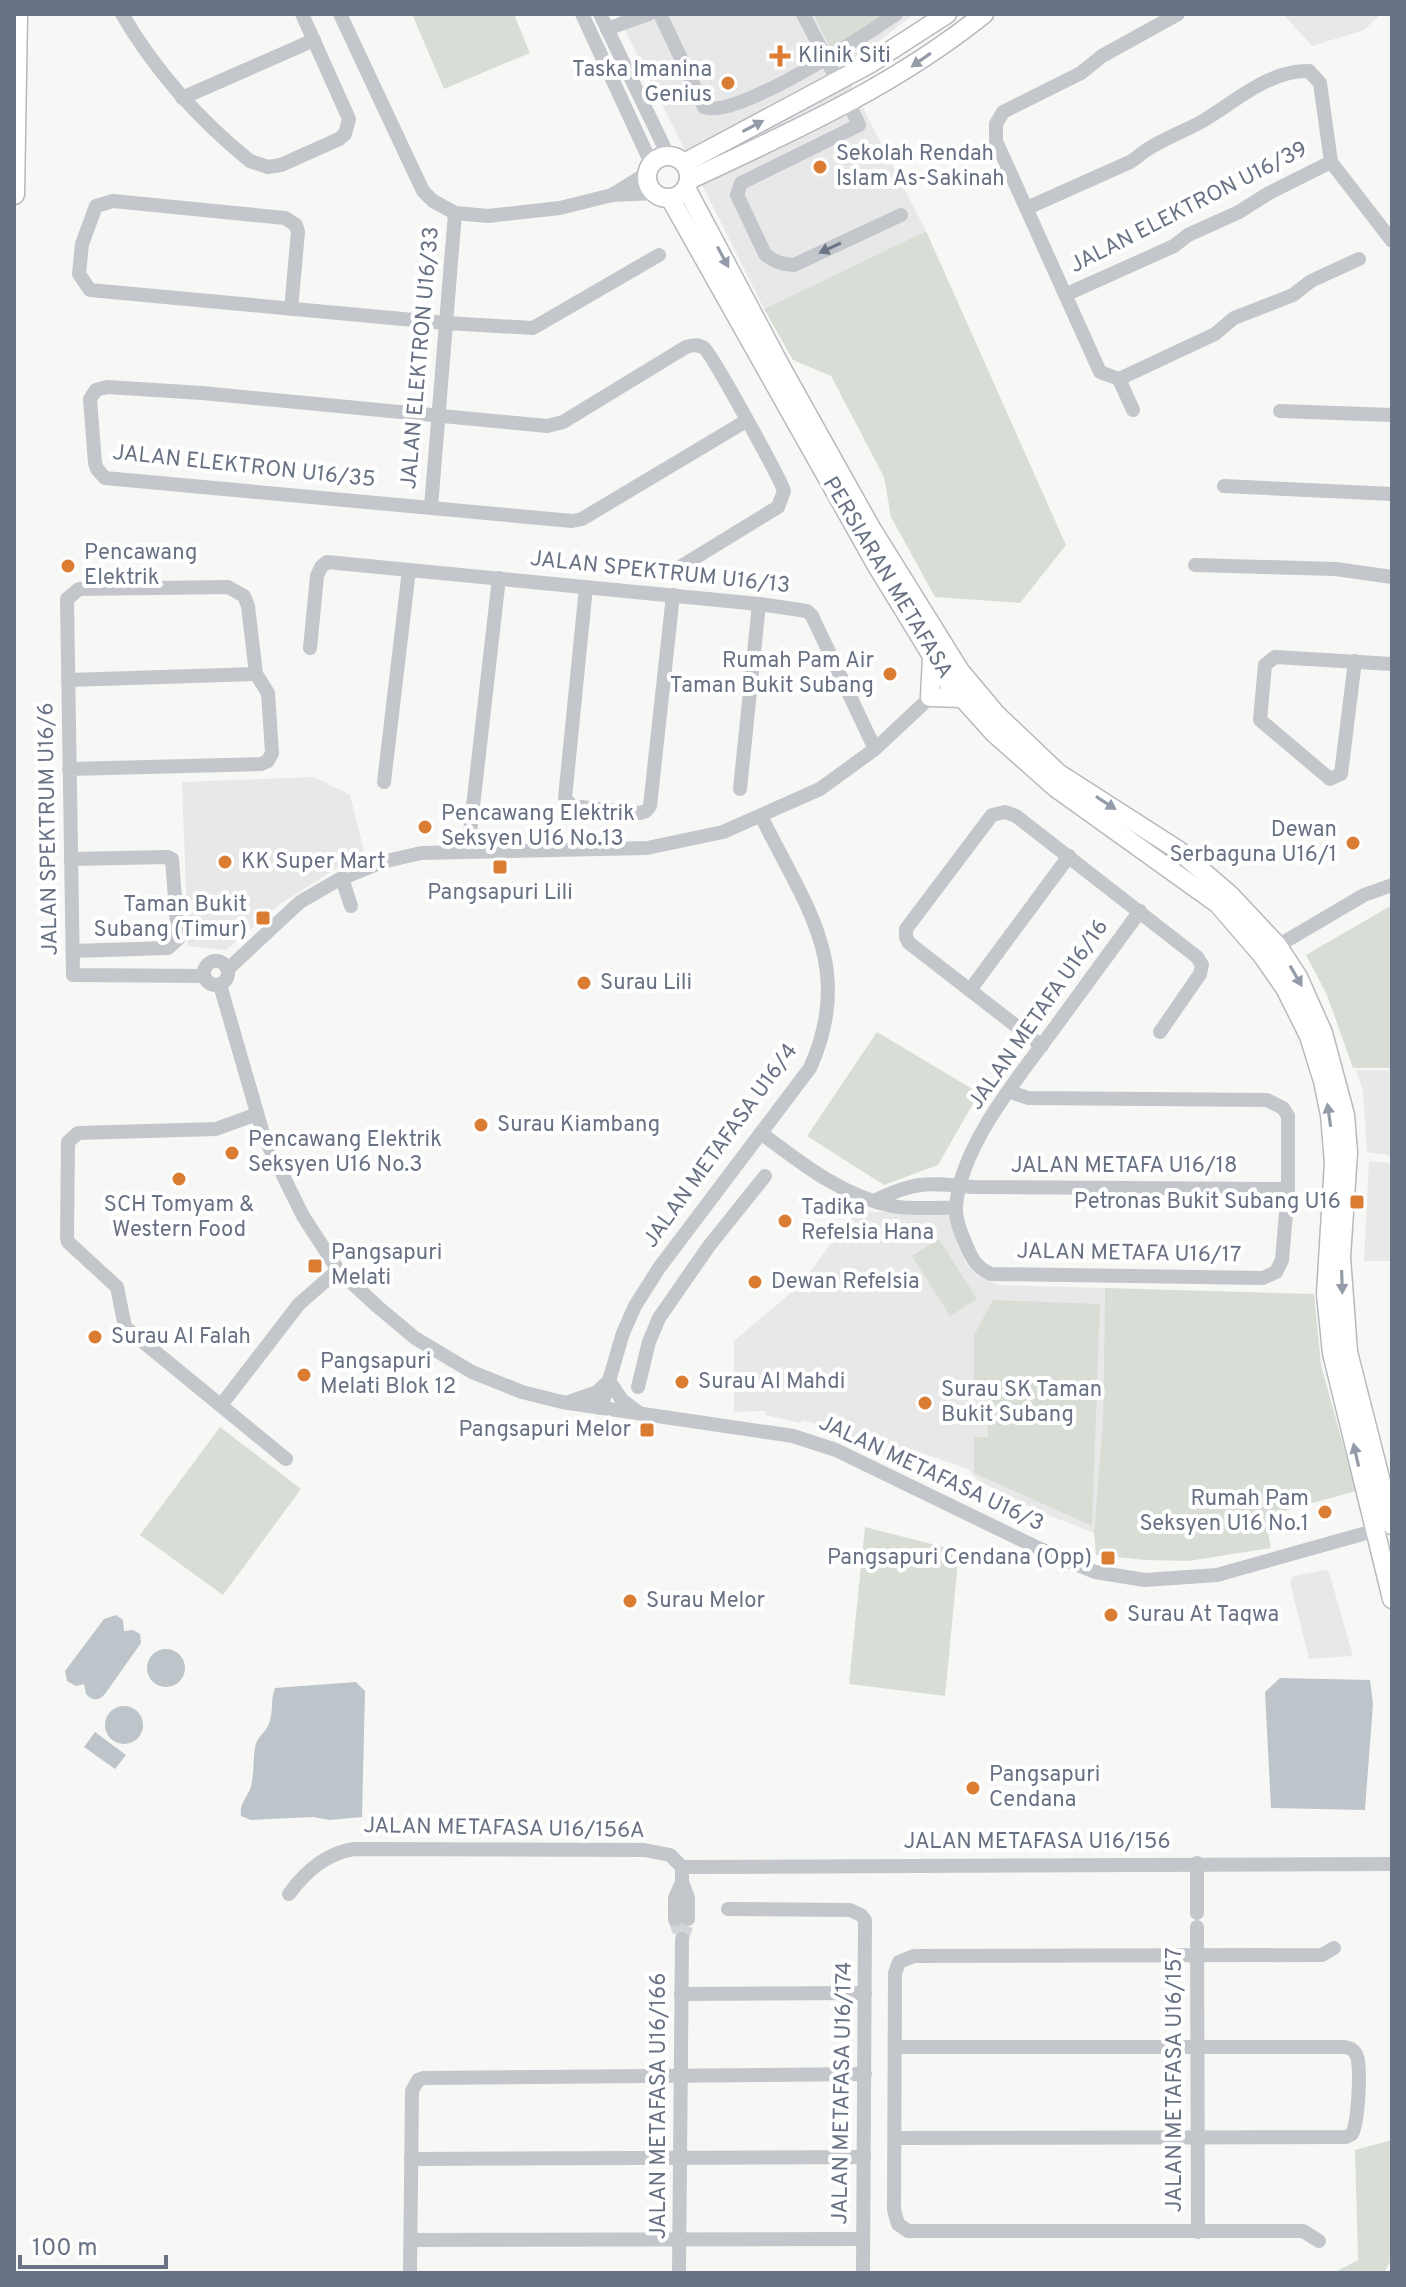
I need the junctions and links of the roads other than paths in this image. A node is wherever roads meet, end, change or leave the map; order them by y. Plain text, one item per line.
1 (17, 14) edge
2 (122, 14) edge
3 (302, 14) edge
4 (340, 14) edge
5 (582, 14) edge
6 (600, 14) edge
7 (649, 14) edge
8 (660, 14) edge
9 (803, 14) edge
10 (896, 14) edge
11 (947, 14) edge
12 (984, 14) edge
13 (1178, 14) edge
14 (607, 29) junction
15 (314, 40) junction
16 (826, 60) junction
17 (837, 80) junction
18 (182, 98) junction
19 (849, 104) junction
20 (1331, 162) junction
21 (669, 177) junction
22 (14, 194) edge
23 (1027, 208) junction
24 (455, 213) junction
25 (901, 215) dead end
26 (1392, 241) edge
27 (659, 255) dead end
28 (1359, 259) dead end
29 (1067, 294) junction
30 (291, 309) junction
31 (446, 323) junction
32 (1119, 379) junction
33 (1133, 410) dead end
34 (1280, 411) dead end
35 (1392, 415) edge
36 (439, 417) junction
37 (746, 421) junction
38 (1224, 486) dead end
39 (1392, 494) edge
40 (431, 507) junction
41 (1195, 565) dead end
42 (680, 567) dead end
43 (409, 570) junction
44 (1392, 577) edge
45 (499, 578) junction
46 (586, 587) junction
47 (673, 595) junction
48 (759, 604) junction
49 (310, 648) dead end
50 (941, 656) junction
51 (1355, 661) junction
52 (1392, 664) edge
53 (256, 674) junction
54 (68, 680) junction
55 (948, 682) junction
56 (930, 697) junction
57 (962, 698) junction
58 (875, 749) junction
59 (69, 769) junction
60 (384, 782) dead end
61 (740, 789) dead end
62 (761, 816) junction
63 (468, 850) junction
64 (1069, 856) junction
65 (71, 859) junction
66 (342, 878) junction
67 (1392, 885) edge
68 (351, 906) dead end
69 (1140, 911) junction
70 (1270, 950) junction
71 (73, 951) junction
72 (228, 969) junction
73 (204, 976) junction
74 (220, 985) junction
75 (970, 990) junction
76 (1160, 1032) dead end
77 (1042, 1046) junction
78 (1008, 1091) junction
79 (257, 1114) junction
80 (761, 1133) junction
81 (736, 1166) junction
82 (927, 1182) junction
83 (960, 1186) junction
84 (718, 1189) junction
85 (1288, 1189) junction
86 (874, 1201) junction
87 (740, 1207) junction
88 (928, 1207) junction
89 (955, 1208) junction
90 (688, 1229) junction
91 (709, 1246) junction
92 (338, 1270) junction
93 (991, 1274) joint
94 (623, 1333) junction
95 (649, 1342) junction
96 (609, 1381) junction
97 (638, 1387) dead end
98 (567, 1403) junction
99 (222, 1404) junction
100 (601, 1408) junction
101 (642, 1414) junction
102 (286, 1459) dead end
103 (1392, 1526) edge
104 (1373, 1531) junction
105 (1392, 1599) edge
106 (1197, 1863) junction
107 (1392, 1864) edge
108 (682, 1874) junction
109 (289, 1894) dead end
110 (728, 1909) dead end
111 (682, 1919) dead end
112 (682, 1939) dead end
113 (1334, 1948) dead end
114 (1196, 1953) junction
115 (865, 1993) junction
116 (681, 1994) junction
117 (1198, 2046) junction
118 (895, 2047) junction
119 (865, 2074) junction
120 (680, 2076) junction
121 (1198, 2137) junction
122 (896, 2138) junction
123 (864, 2157) junction
124 (681, 2158) junction
125 (411, 2159) junction
126 (1198, 2232) junction
127 (863, 2239) junction
128 (411, 2240) junction
129 (680, 2240) junction
130 (1319, 2241) dead end
131 (410, 2273) edge
132 (679, 2273) edge
133 (863, 2273) edge

1 - 22 highway
2 - 18 street
3 - 15 street
4 - 24 street
5 - 21 street, PERSIARAN METAFASA
6 - 14 street, PERSIARAN METAFASA
7 - 14 street
8 - 16 street
9 - 16 street
10 - 16 street
11 - 17 main road
12 -> 19 main road
13 - 23 street
14 - 21 street, PERSIARAN METAFASA
15 - 18 street
15 - 18 street
16 - 17 street
21 -> 17 main road
19 - 21 main road
25 -> 19 street
20 - 23 street
20 - 26 street
20 - 29 street, JALAN ELEKTRON U16/39
21 - 24 street
21 - 50 main road, PERSIARAN METAFASA
23 - 29 street
24 - 31 street, JALAN ELEKTRON U16/33
27 - 31 street
28 - 32 street
29 - 32 street
30 - 30 street
30 - 31 street
31 - 36 street, JALAN ELEKTRON U16/33
32 - 33 street
34 - 35 street
36 - 37 street
36 - 40 street, JALAN ELEKTRON U16/33
36 - 40 street, JALAN ELEKTRON U16/35
37 - 40 street
37 - 42 street
38 - 39 street
41 - 44 street
43 - 45 street, JALAN SPEKTRUM U16/13
43 - 49 street, JALAN SPEKTRUM U16/13
43 - 60 street
45 - 46 street, JALAN SPEKTRUM U16/13
45 - 63 street, JALAN SPEKTRUM U16/13
46 - 47 street, JALAN SPEKTRUM U16/13
46 - 47 street
47 - 48 street, JALAN SPEKTRUM U16/13
48 - 58 street, JALAN SPEKTRUM U16/13
48 - 61 street
50 - 55 main road
50 - 56 main road
50 -> 70 main road, PERSIARAN METAFASA
51 - 51 street
51 - 52 street
53 - 54 street
53 - 54 street, JALAN SPEKTRUM U16/6
53 - 59 street
54 - 59 street, JALAN SPEKTRUM U16/6
55 - 56 street
55 - 57 main road, PERSIARAN METAFASA
56 - 57 main road
56 - 58 street
57 - 70 main road, PERSIARAN METAFASA
58 - 62 street
59 - 65 street, JALAN SPEKTRUM U16/6
62 - 63 street
62 - 80 street, JALAN METAFASA U16/4
63 - 66 street
64 - 69 street
64 - 75 street
64 - 75 street
65 - 71 street, JALAN SPEKTRUM U16/6
65 - 71 street
66 - 68 street
66 - 72 street
67 - 70 street
69 - 76 street
69 - 77 street, JALAN METAFA U16/16
70 -> 103 main road, PERSIARAN METAFASA
104 -> 70 main road, PERSIARAN METAFASA
71 - 73 street, JALAN SPEKTRUM U16/6
72 - 73 street
72 - 74 street
73 - 74 street
74 - 79 street, JALAN METAFASA U16/3
75 - 77 street
77 - 78 street, JALAN METAFA U16/16
78 - 83 street, JALAN METAFA U16/16
78 - 85 street, JALAN METAFA U16/17
79 - 92 street, JALAN METAFASA U16/3
79 - 99 street
80 - 81 street, JALAN METAFASA U16/4
80 - 86 street
81 - 84 street, JALAN METAFASA U16/4
81 - 87 street
82 - 83 street, JALAN METAFA U16/18
82 - 86 street
82 - 88 street
83 - 85 street, JALAN METAFA U16/18
83 - 89 street, JALAN METAFA U16/16
84 - 87 street
84 - 90 street, JALAN METAFASA U16/4
85 - 93 street, JALAN METAFA U16/17
86 - 88 street
87 - 91 street
88 - 89 street
89 - 93 street, JALAN METAFA U16/16
90 - 91 street
90 - 94 street, JALAN METAFASA U16/4
91 - 95 street
92 - 98 street, JALAN METAFASA U16/3
92 - 99 street
94 - 95 street
94 - 96 street, JALAN METAFASA U16/4
95 - 97 street
96 - 98 street
96 - 100 street, JALAN METAFASA U16/4
96 - 101 street
98 - 100 street, JALAN METAFASA U16/3
99 - 102 street
100 - 101 street, JALAN METAFASA U16/3
101 - 104 street, JALAN METAFASA U16/3
103 - 104 street, JALAN METAFASA U16/3
104 - 105 main road, PERSIARAN METAFASA
106 - 107 street, JALAN METAFASA U16/156
106 - 108 street, JALAN METAFASA U16/156
106 - 114 street, JALAN METAFASA U16/157
108 - 109 street, JALAN METAFASA U16/156A
108 - 111 street
110 - 115 street, JALAN METAFASA U16/174
112 - 116 street, JALAN METAFASA U16/166
113 - 114 street
114 - 117 street, JALAN METAFASA U16/157
114 - 118 street
115 - 116 street
115 - 119 street, JALAN METAFASA U16/174
116 - 120 street, JALAN METAFASA U16/166
117 - 118 street
117 - 121 street, JALAN METAFASA U16/157
117 - 121 street
118 - 122 street
119 - 120 street
119 - 123 street, JALAN METAFASA U16/174
120 - 124 street, JALAN METAFASA U16/166
120 - 125 street
121 - 122 street
121 - 126 street, JALAN METAFASA U16/157
122 - 126 street
123 - 124 street
123 - 127 street, JALAN METAFASA U16/174
124 - 125 street
124 - 129 street, JALAN METAFASA U16/166
125 - 128 street
126 - 130 street
127 - 129 street
127 - 133 street, JALAN METAFASA U16/174
128 - 129 street
128 - 131 street
129 - 132 street, JALAN METAFASA U16/166

